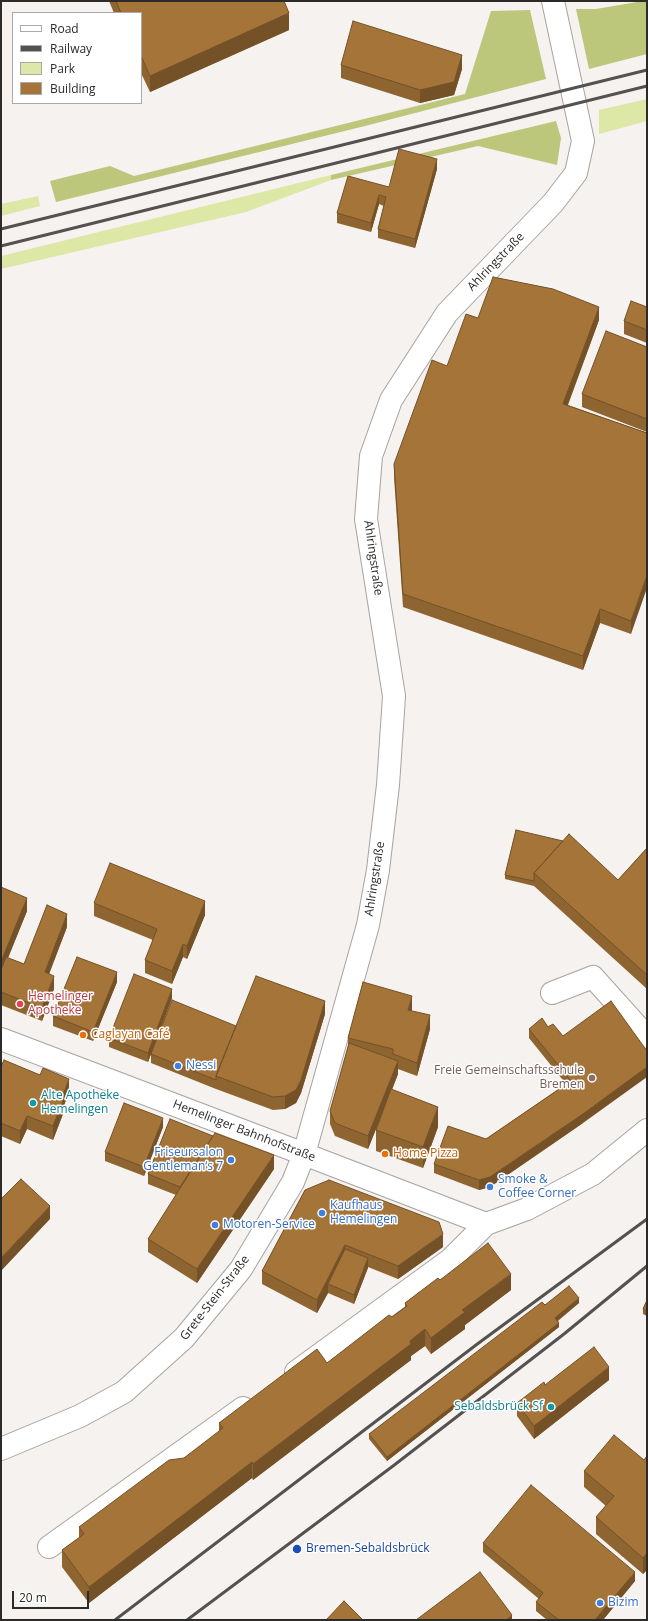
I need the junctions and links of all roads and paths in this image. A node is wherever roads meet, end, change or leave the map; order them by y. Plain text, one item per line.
1 (553, 1) edge
2 (552, 993) dead end
3 (647, 1037) edge
4 (1, 1039) edge
5 (647, 1130) edge
6 (304, 1154) junction
7 (486, 1224) junction
8 (277, 1384) edge
9 (259, 1397) edge
10 (1, 1449) edge
11 (49, 1548) dead end

1 - 6 street, Ahlringstraße
2 - 3 street
4 - 6 street, Hemelinger Bahnhofstraße
5 - 7 street
6 - 7 street, Hemelinger Bahnhofstraße
6 - 10 street, Grete-Stein-Straße
7 - 8 street
9 - 11 street

